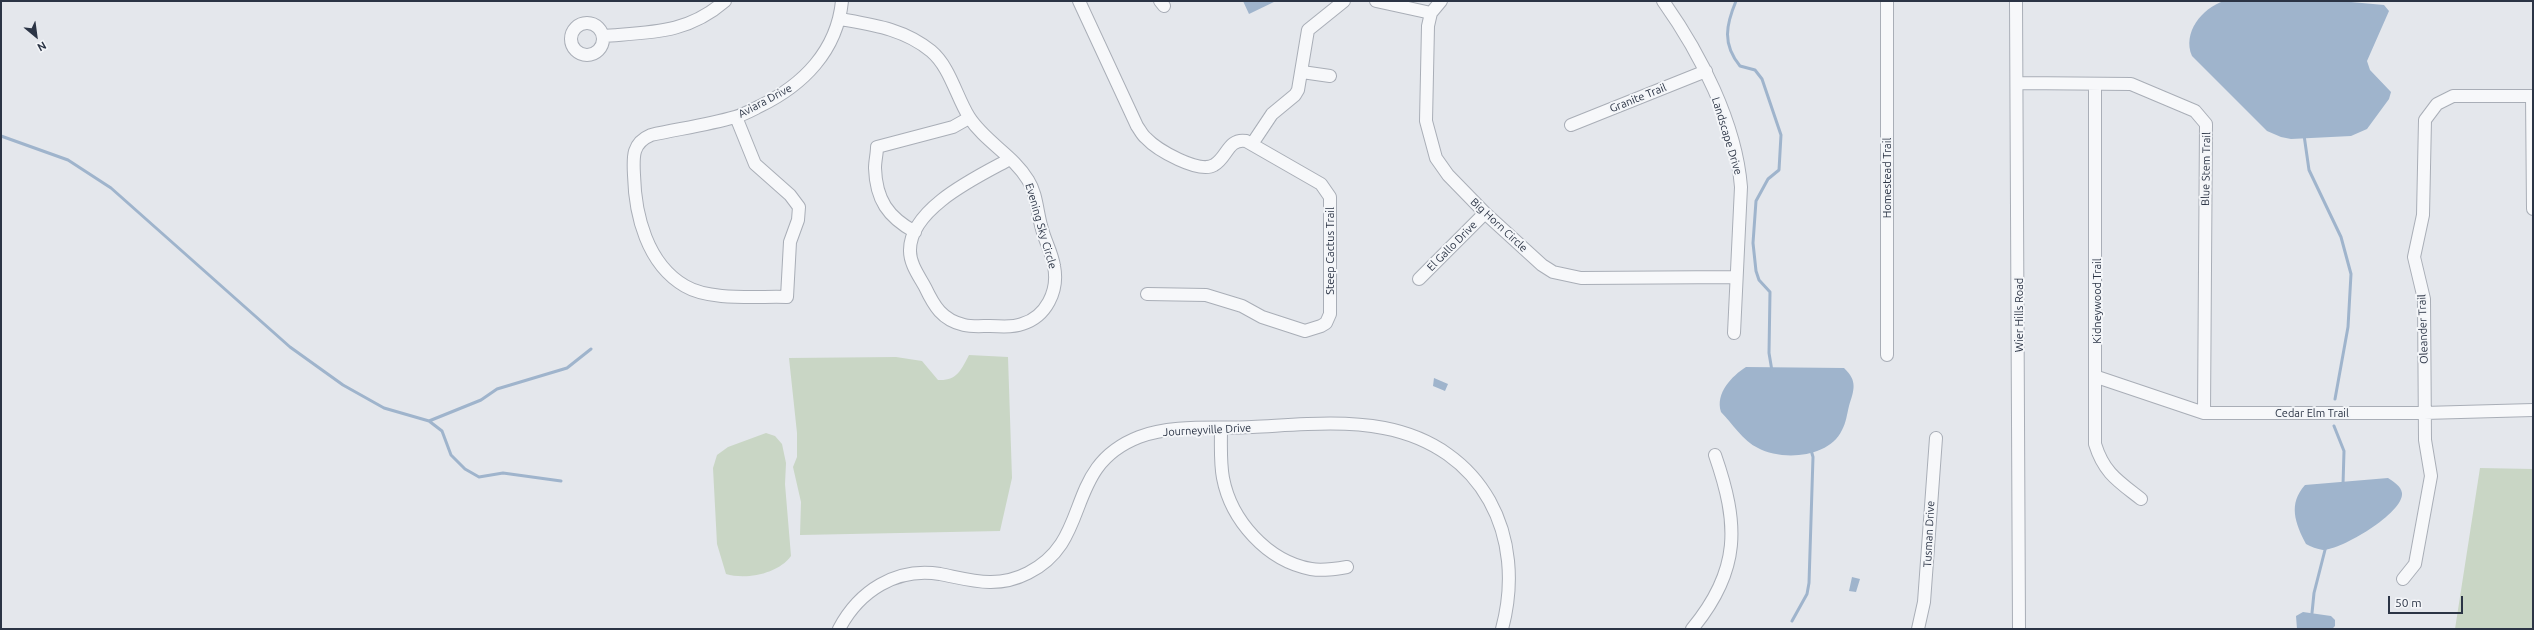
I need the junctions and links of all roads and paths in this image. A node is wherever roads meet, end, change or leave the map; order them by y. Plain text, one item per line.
1 (725, 1) edge
2 (842, 1) edge
3 (1079, 1) edge
4 (1344, 1) edge
5 (1376, 1) edge
6 (1441, 1) edge
7 (1663, 1) edge
8 (1887, 1) edge
9 (2016, 1) edge
10 (1431, 13) junction
11 (840, 20) junction
12 (603, 36) dead end
13 (1706, 71) junction
14 (1302, 72) junction
15 (1330, 76) dead end
16 (2018, 83) junction
17 (2095, 84) junction
18 (2533, 96) edge
19 (736, 117) junction
20 (970, 118) junction
21 (1571, 125) dead end
22 (1252, 144) junction
23 (1010, 159) junction
24 (2533, 209) edge
25 (1485, 213) junction
26 (915, 232) junction
27 (1736, 277) junction
28 (1419, 279) dead end
29 (1147, 294) dead end
30 (1734, 333) dead end
31 (1888, 355) dead end
32 (2097, 377) junction
33 (2533, 410) edge
34 (2204, 413) junction
35 (2424, 413) junction
36 (1221, 429) junction
37 (1936, 438) dead end
38 (1715, 455) dead end
39 (2141, 499) dead end
40 (1347, 567) dead end
41 (2403, 579) dead end
42 (839, 629) edge
43 (1502, 629) edge
44 (1692, 629) edge
45 (1918, 629) edge
46 (2019, 629) edge

1 - 12 street
2 - 11 street, Aviara Drive
3 - 22 street, Steep Cactus Trail
4 - 14 street
5 - 10 street
6 - 10 street
7 - 13 street, Landscape Drive
8 - 31 street, Homestead Trail
9 - 16 street, Wier Hills Road
10 - 25 street, Big Horn Circle
11 - 19 street, Aviara Drive
11 - 20 street, Evening Sky Circle
13 - 21 street, Granite Trail
13 - 27 street, Landscape Drive
14 - 15 street
14 - 22 street
16 - 17 street, Blue Stem Trail
16 - 46 street, Wier Hills Road
17 - 32 street, Kidneywood Trail
17 - 34 street, Blue Stem Trail
18 - 24 street
18 - 35 street, Oleander Trail
19 - 19 street, Aviara Drive
20 - 23 street, Evening Sky Circle
20 - 26 street
22 - 29 street, Steep Cactus Trail
23 - 26 street, Evening Sky Circle
23 - 26 street, Evening Sky Circle
25 - 27 street, Big Horn Circle
25 - 28 street, El Gallo Drive
27 - 30 street, Landscape Drive
32 - 34 street, Cedar Elm Trail
32 - 39 street, Kidneywood Trail
33 - 35 street, Cedar Elm Trail
34 - 35 street, Cedar Elm Trail
35 - 41 street, Oleander Trail
36 - 40 street
36 - 42 street, Journeyville Drive
36 - 43 street, Journeyville Drive
37 - 45 street, Tusman Drive
38 - 44 street

